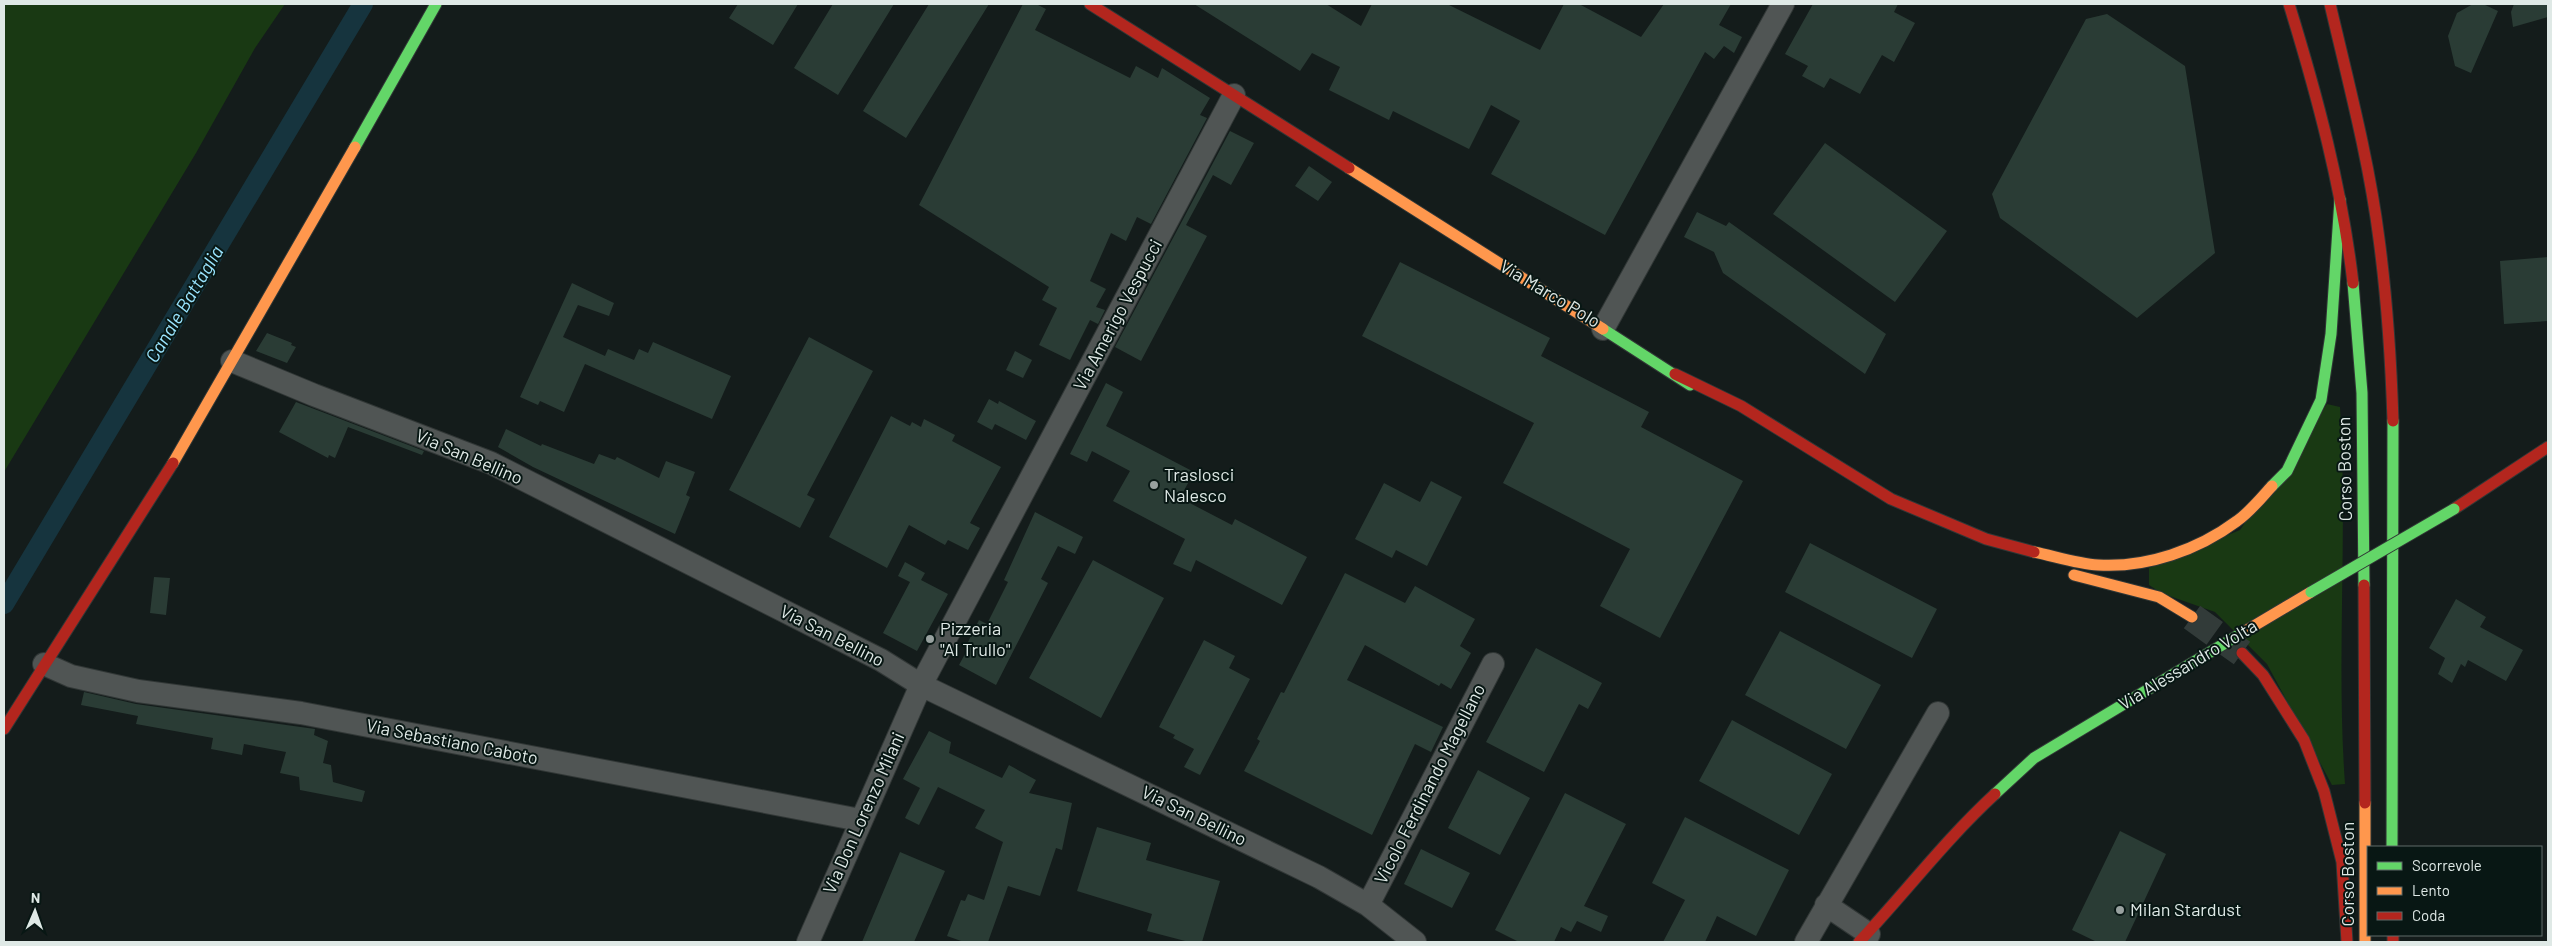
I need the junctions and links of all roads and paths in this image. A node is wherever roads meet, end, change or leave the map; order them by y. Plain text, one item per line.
1 (436, 4) edge
2 (1090, 4) edge
3 (1783, 4) edge
4 (2289, 4) edge
5 (2330, 4) edge
6 (1234, 95) junction
7 (2340, 199) junction
8 (1603, 330) junction
9 (232, 361) junction
10 (1675, 374) junction
11 (1728, 413) dead end
12 (2548, 447) edge
13 (2063, 573) dead end
14 (2192, 617) tunnel mouth
15 (2242, 653) tunnel mouth
16 (44, 664) junction
17 (1492, 664) dead end
18 (921, 685) junction
19 (1938, 713) dead end
20 (4, 729) edge
21 (860, 820) junction
22 (2392, 846) edge
23 (1368, 905) junction
24 (1826, 905) junction
25 (1864, 938) edge
26 (808, 942) edge
27 (1415, 942) edge
28 (1806, 942) edge
29 (2347, 942) edge
30 (2365, 942) edge

1 - 9 main road
2 - 6 main road
3 - 8 street, Via Marco Polo
4 - 7 main road, Corso Boston
5 - 22 main road
6 - 8 main road, Via Marco Polo
6 - 18 street, Via Amerigo Vespucci
7 - 10 main road
7 - 30 main road, Corso Boston
8 - 10 main road
9 - 16 main road
9 - 18 street, Via San Bellino
10 - 11 main road
12 - 25 main road, Via Alessandro Volta, bridge
13 - 14 main road
15 - 29 main road
16 - 20 main road
16 - 21 street, Via Sebastiano Caboto
17 - 23 street, Vicolo Ferdinando Magellano
18 - 21 street, Via Don Lorenzo Milani
18 - 23 street, Via San Bellino
19 - 24 street
21 - 26 street, Via Don Lorenzo Milani
23 - 27 street, Via San Bellino
24 - 25 street, Via Alessandro Volta
24 - 28 street

